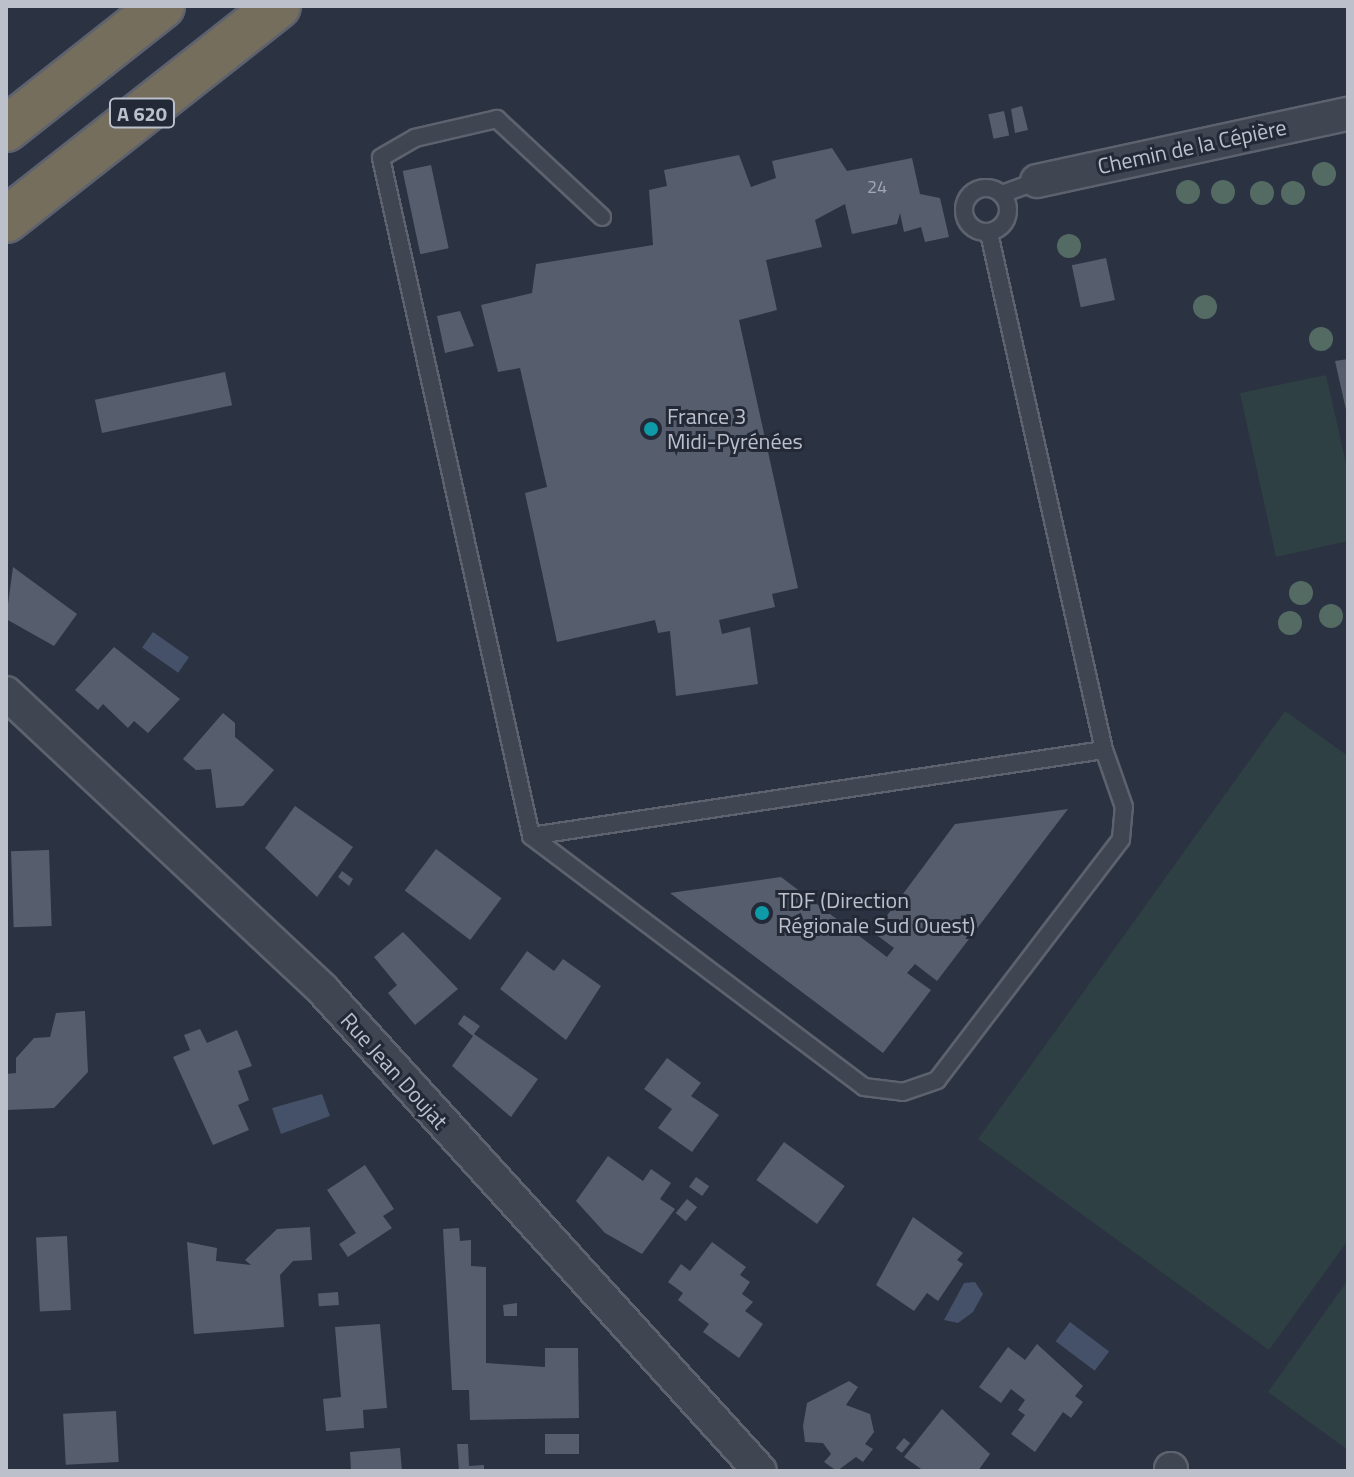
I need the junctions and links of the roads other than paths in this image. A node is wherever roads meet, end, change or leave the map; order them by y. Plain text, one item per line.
1 (162, 6) edge
2 (278, 6) edge
3 (1348, 114) edge
4 (6, 129) edge
5 (1037, 181) joint
6 (1002, 194) junction
7 (602, 217) dead end
8 (6, 220) edge
9 (989, 233) junction
10 (6, 693) edge
11 (1104, 750) junction
12 (531, 836) junction
13 (760, 1471) edge

1 - 4 highway
2 - 8 highway, A 620
3 - 5 street, Chemin de la Cépière
5 - 6 lane
6 - 9 lane
6 - 9 lane
7 - 12 lane
9 - 11 lane
10 - 13 street, Rue Jean Doujat
11 - 12 lane
11 - 12 lane

